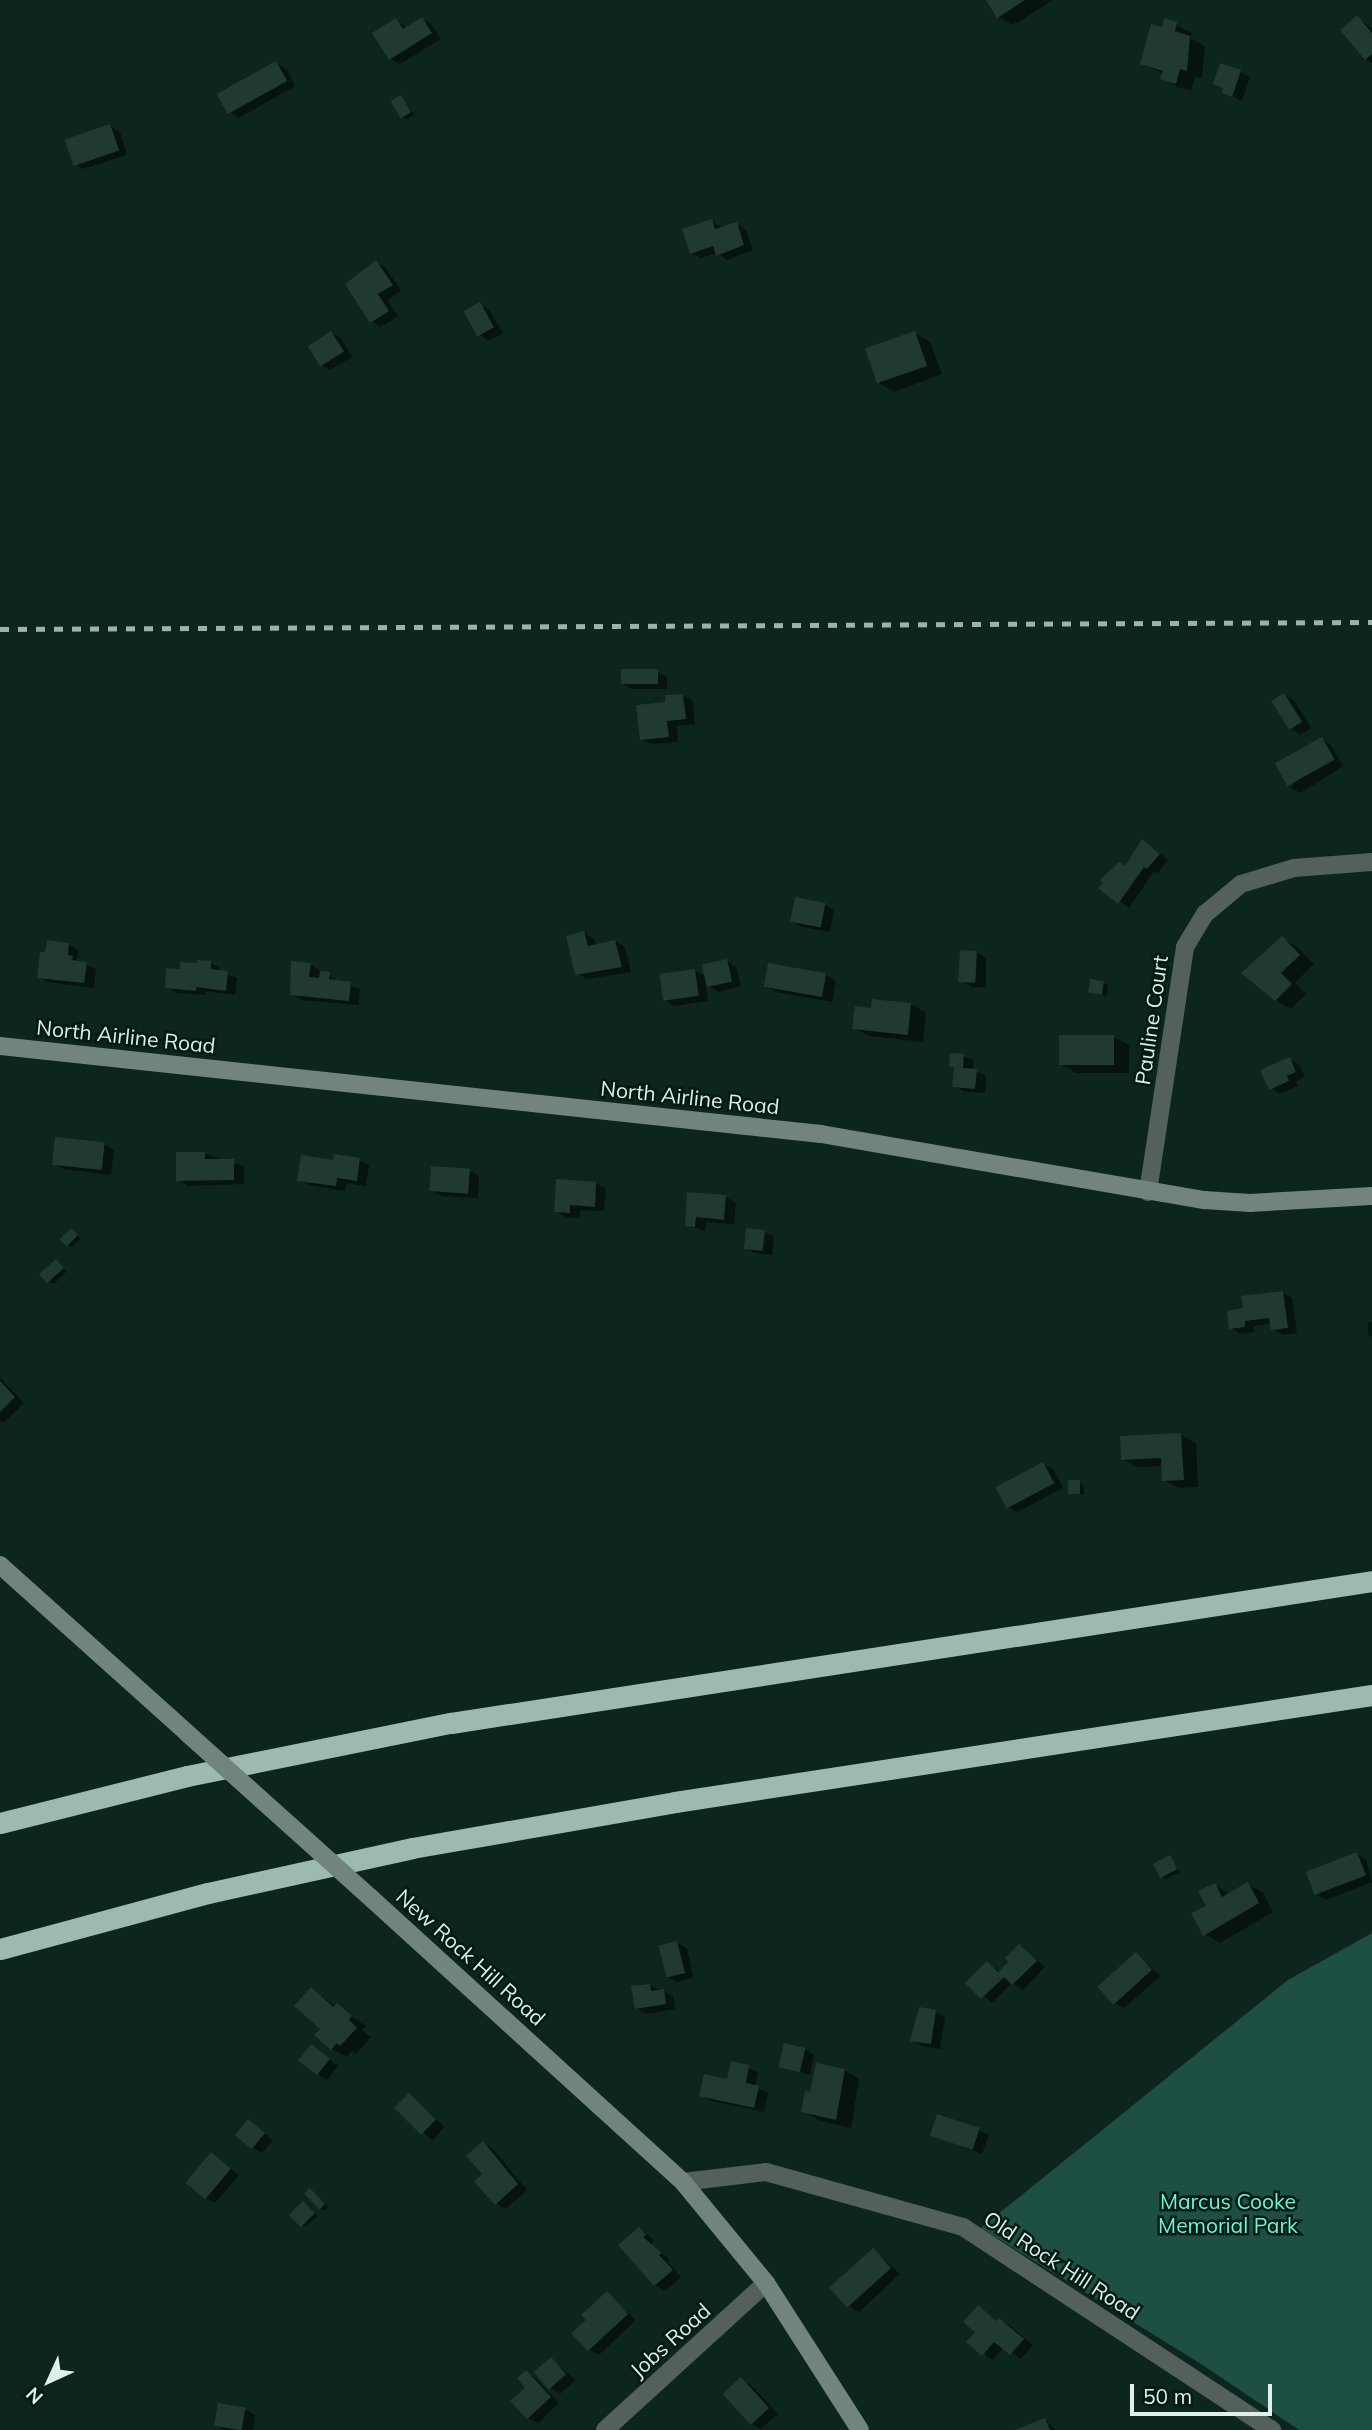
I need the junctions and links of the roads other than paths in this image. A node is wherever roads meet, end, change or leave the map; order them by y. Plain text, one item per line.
1 (1372, 862) edge
2 (0, 1046) edge
3 (1148, 1192) junction
4 (1372, 1196) edge
5 (0, 1565) edge
6 (1372, 1581) edge
7 (1372, 1695) edge
8 (0, 1823) edge
9 (0, 1949) edge
10 (683, 2182) junction
11 (766, 2283) junction
12 (606, 2430) edge
13 (860, 2430) edge
14 (1272, 2430) edge

1 - 3 street, Pauline Court
2 - 3 main road, North Airline Road
3 - 4 main road, North Airline Road
5 - 10 main road, New Rock Hill Road, bridge
6 - 8 highway
7 - 9 highway
10 - 11 main road, New Rock Hill Road
10 - 14 street, Old Rock Hill Road
11 - 12 street, Jobs Road
11 - 13 main road, New Rock Hill Road

